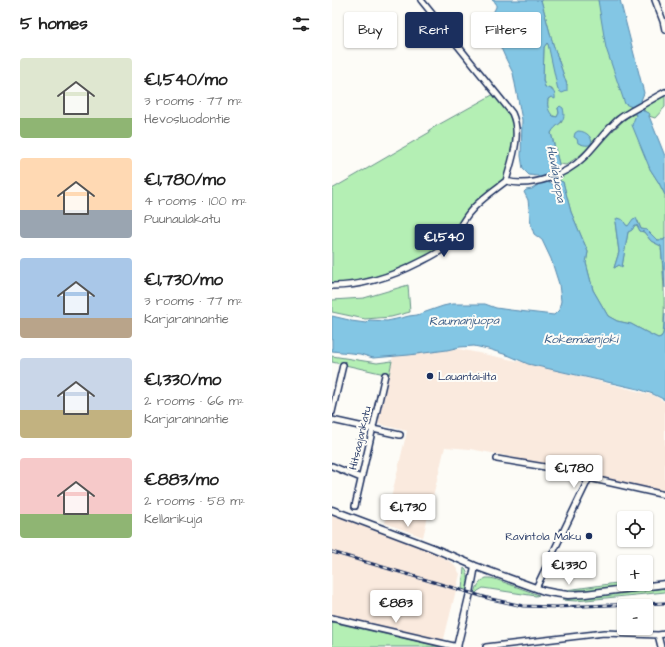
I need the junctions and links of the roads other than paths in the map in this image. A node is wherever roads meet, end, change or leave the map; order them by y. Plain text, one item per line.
1 (421, 0) edge
2 (655, 0) edge
3 (665, 30) edge
4 (665, 92) edge
5 (506, 181) junction
6 (332, 286) edge
7 (343, 365) dead end
8 (385, 375) dead end
9 (332, 412) edge
10 (332, 420) edge
11 (372, 429) junction
12 (400, 435) dead end
13 (497, 459) dead end
14 (332, 466) edge
15 (361, 478) junction
16 (589, 478) junction
17 (665, 495) edge
18 (355, 506) dead end
19 (332, 510) edge
20 (475, 566) junction
21 (665, 584) edge
22 (536, 588) junction
23 (332, 618) edge
24 (665, 634) edge
25 (658, 635) junction
26 (457, 647) edge
27 (486, 647) edge
28 (661, 647) edge

1 - 5 street
2 - 3 street
4 - 5 street
5 - 6 street
7 - 9 street
8 - 11 street, Hitsaajankatu
10 - 11 street
11 - 12 street
11 - 15 street, Hitsaajankatu
13 - 16 street
14 - 15 street
15 - 18 street, Hitsaajankatu
16 - 17 street
16 - 22 street
19 - 20 main road
20 - 22 main road
20 - 26 main road
21 - 22 main road
23 - 26 street
24 - 25 street
25 - 27 street
25 - 28 street

